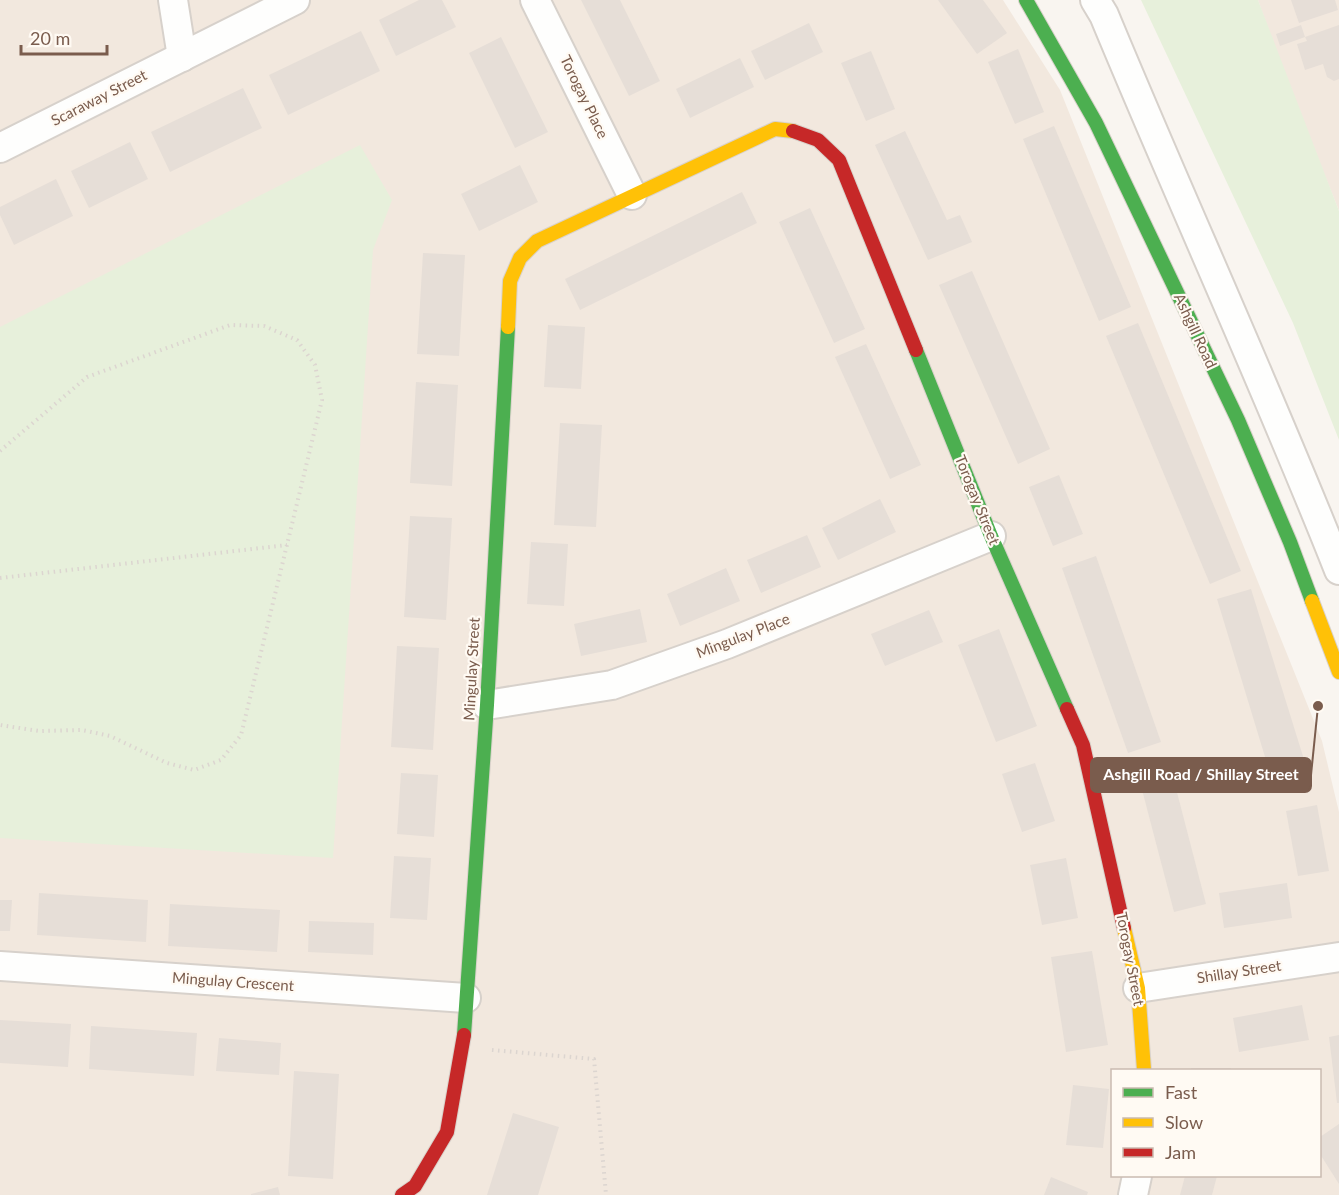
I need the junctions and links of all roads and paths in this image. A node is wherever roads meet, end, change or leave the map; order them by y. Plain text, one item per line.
1 (173, 0) edge
2 (295, 0) edge
3 (535, 0) edge
4 (1026, 0) edge
5 (1095, 0) edge
6 (182, 57) junction
7 (0, 148) edge
8 (632, 195) junction
9 (0, 451) edge
10 (991, 536) junction
11 (287, 545) junction
12 (1339, 570) edge
13 (0, 578) edge
14 (1339, 672) edge
15 (487, 705) junction
16 (0, 725) edge
17 (1339, 957) edge
18 (0, 966) edge
19 (1138, 988) junction
20 (466, 998) junction
21 (463, 1047) junction
22 (1144, 1069) edge
23 (1137, 1177) edge
24 (402, 1195) edge
25 (606, 1195) edge
26 (1133, 1195) edge

1 - 6 street
2 - 6 street, Scaraway Street
3 - 8 street, Torogay Place
4 - 14 street, Ashgill Road
5 - 12 street
6 - 7 street, Scaraway Street
8 - 10 street, Torogay Street
8 - 15 street, Mingulay Street
9 - 11 path
10 - 15 street, Mingulay Place
10 - 19 street, Torogay Street
11 - 13 path
11 - 16 path
15 - 20 street, Mingulay Street
17 - 19 street, Shillay Street
18 - 20 street, Mingulay Crescent
19 - 22 street, Torogay Street
20 - 21 street, Mingulay Street
21 - 24 street, Mingulay Street
21 - 25 path
23 - 26 street

